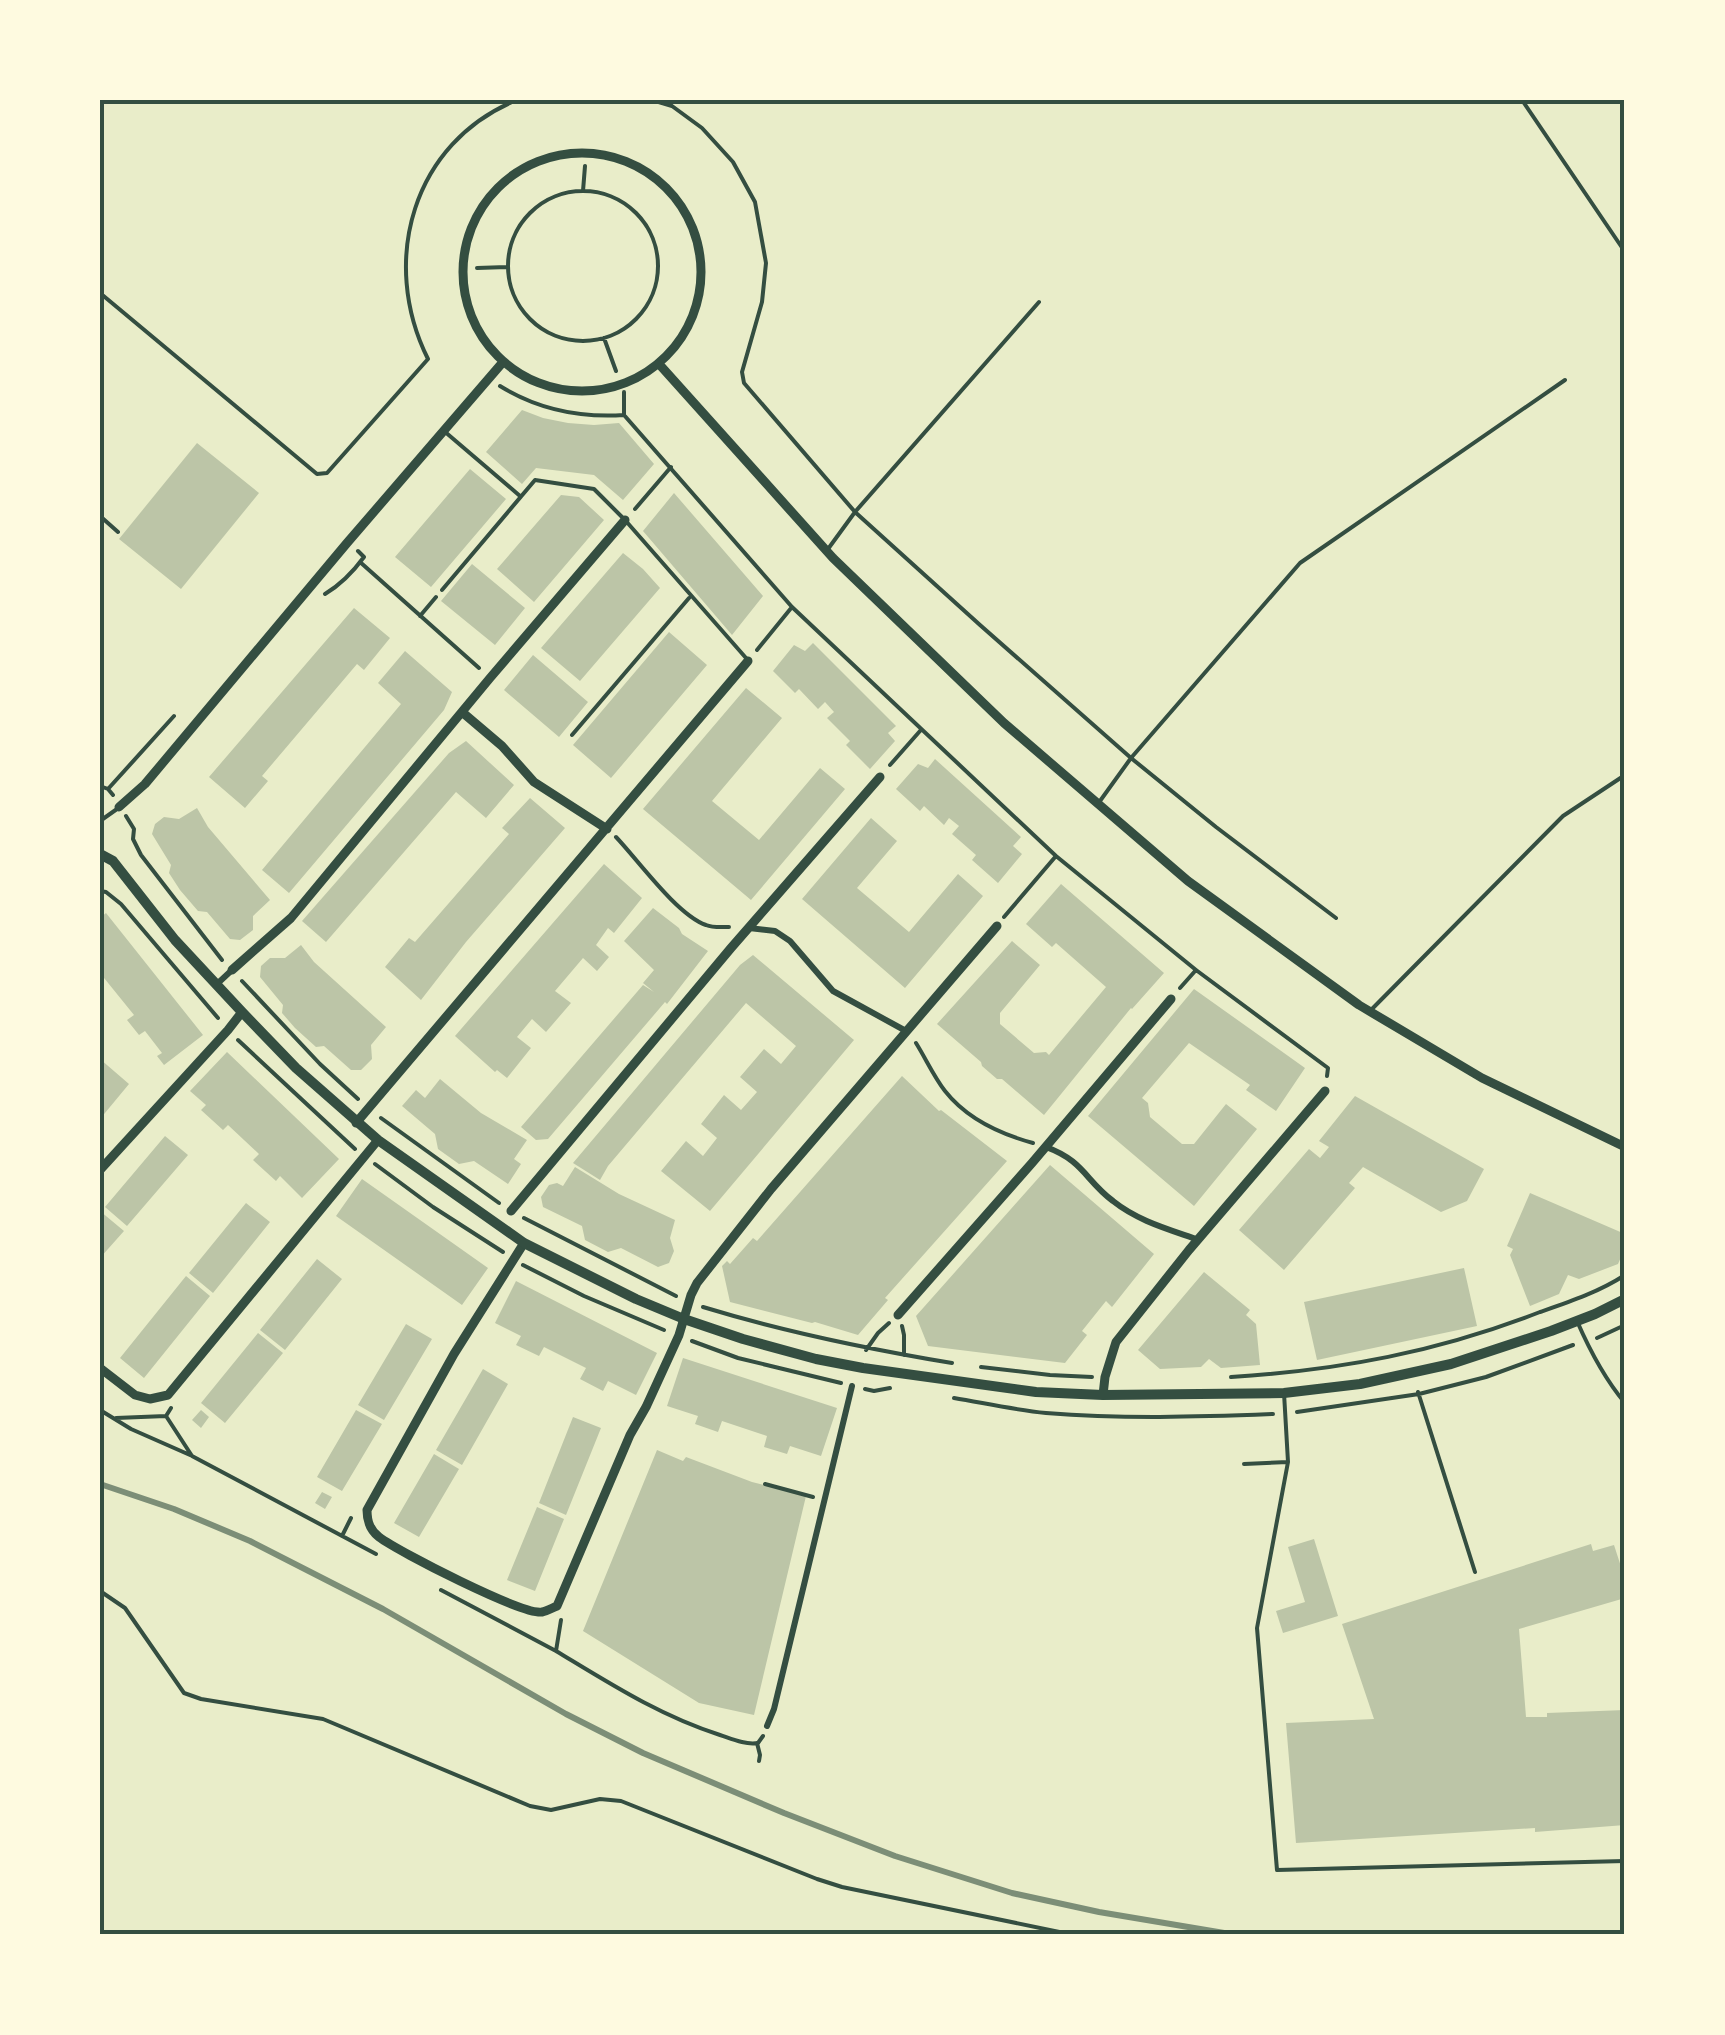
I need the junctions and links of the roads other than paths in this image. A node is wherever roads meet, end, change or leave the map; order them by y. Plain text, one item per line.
1 (518, 100) edge
2 (652, 100) edge
3 (100, 293) edge
4 (1038, 302) dead end
5 (503, 362) junction
6 (659, 364) junction
7 (1565, 380) dead end
8 (444, 431) junction
9 (521, 497) junction
10 (855, 512) junction
11 (100, 516) edge
12 (626, 520) junction
13 (118, 532) dead end
14 (827, 551) junction
15 (442, 590) road end
16 (690, 596) junction
17 (748, 661) joint
18 (462, 712) junction
19 (572, 735) dead end
20 (1131, 758) junction
21 (1625, 775) edge
22 (880, 776) road end
23 (1098, 804) junction
24 (119, 807) joint
25 (100, 821) edge
26 (606, 829) junction
27 (101, 850) edge
28 (1336, 918) dead end
29 (997, 926) road end
30 (749, 928) junction
31 (232, 970) joint
32 (217, 984) junction
33 (1171, 999) road end
34 (242, 1012) junction
35 (1370, 1012) junction
36 (907, 1032) junction
37 (1325, 1092) road end
38 (356, 1122) junction
39 (378, 1140) junction
40 (1045, 1147) junction
41 (1625, 1148) edge
42 (100, 1170) edge
43 (511, 1210) joint
44 (500, 1228) junction
45 (1198, 1240) junction
46 (524, 1243) junction
47 (1625, 1299) edge
48 (898, 1315) road end
49 (684, 1319) junction
50 (1577, 1321) junction
51 (100, 1368) edge
52 (852, 1386) dead end
53 (1284, 1393) junction
54 (1104, 1395) junction
55 (1625, 1403) edge
56 (1288, 1462) junction
57 (1244, 1464) dead end
58 (767, 1726) road end
59 (1625, 1861) edge

1 - 3 lane
2 - 10 lane
4 - 10 lane
5 - 6 street
5 - 6 street
5 - 8 street
6 - 14 street
7 - 20 lane
8 - 9 lane
8 - 24 street
9 - 12 lane
9 - 15 lane
10 - 14 lane
10 - 20 lane
11 - 13 lane
12 - 16 lane
12 - 18 street
14 - 23 street
16 - 17 lane
16 - 19 lane
17 - 26 street
18 - 26 street
18 - 31 street
20 - 23 lane
20 - 28 lane
21 - 35 lane
22 - 30 street
23 - 35 street
24 - 25 lane
26 - 38 street
27 - 32 street
29 - 36 street
30 - 36 street
30 - 43 street
31 - 32 street
32 - 34 street
33 - 40 street
34 - 38 street
34 - 42 street
35 - 41 street
36 - 49 street
37 - 45 street
38 - 39 street
39 - 44 street
39 - 51 street
40 - 45 street
40 - 48 street
43 - 44 street
44 - 46 street
45 - 54 street
46 - 49 street
46 - 49 street
47 - 50 street
49 - 54 street
50 - 53 street
50 - 55 lane
52 - 58 street
53 - 54 street
53 - 56 lane
56 - 57 lane
56 - 59 lane

